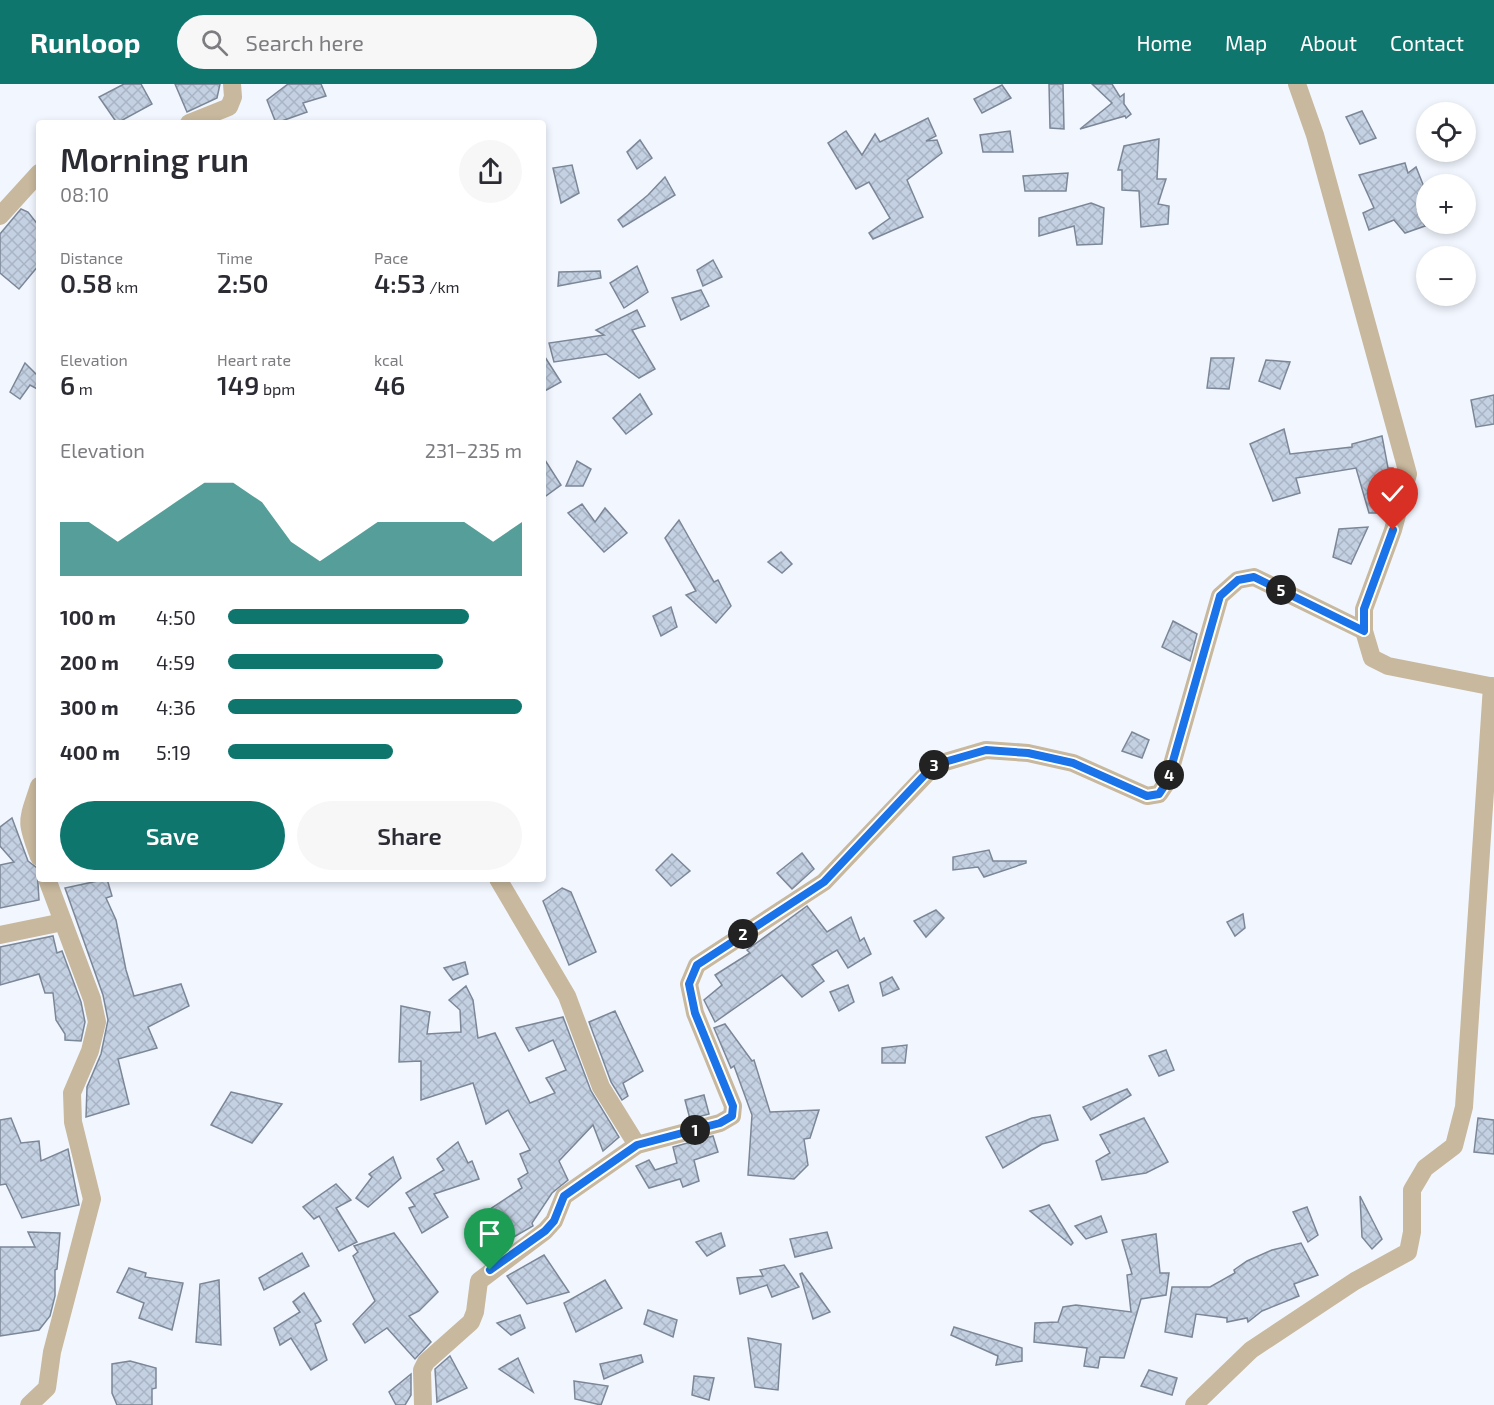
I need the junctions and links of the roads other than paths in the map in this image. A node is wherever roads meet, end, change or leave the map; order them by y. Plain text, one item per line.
1 (232, 84) edge
2 (1297, 84) edge
3 (197, 120) edge
4 (36, 176) edge
5 (0, 216) edge
6 (1364, 631) junction
7 (1493, 686) edge
8 (36, 793) edge
9 (36, 849) edge
10 (48, 882) edge
11 (500, 882) edge
12 (63, 922) junction
13 (0, 935) edge
14 (637, 1145) junction
15 (29, 1405) edge
16 (423, 1405) edge
17 (1194, 1405) edge

1 - 3 street
2 - 6 street
4 - 5 street
6 - 7 street
6 - 14 street
7 - 17 street
8 - 9 street
10 - 12 street
11 - 14 street
12 - 13 street
12 - 15 street
14 - 16 street

